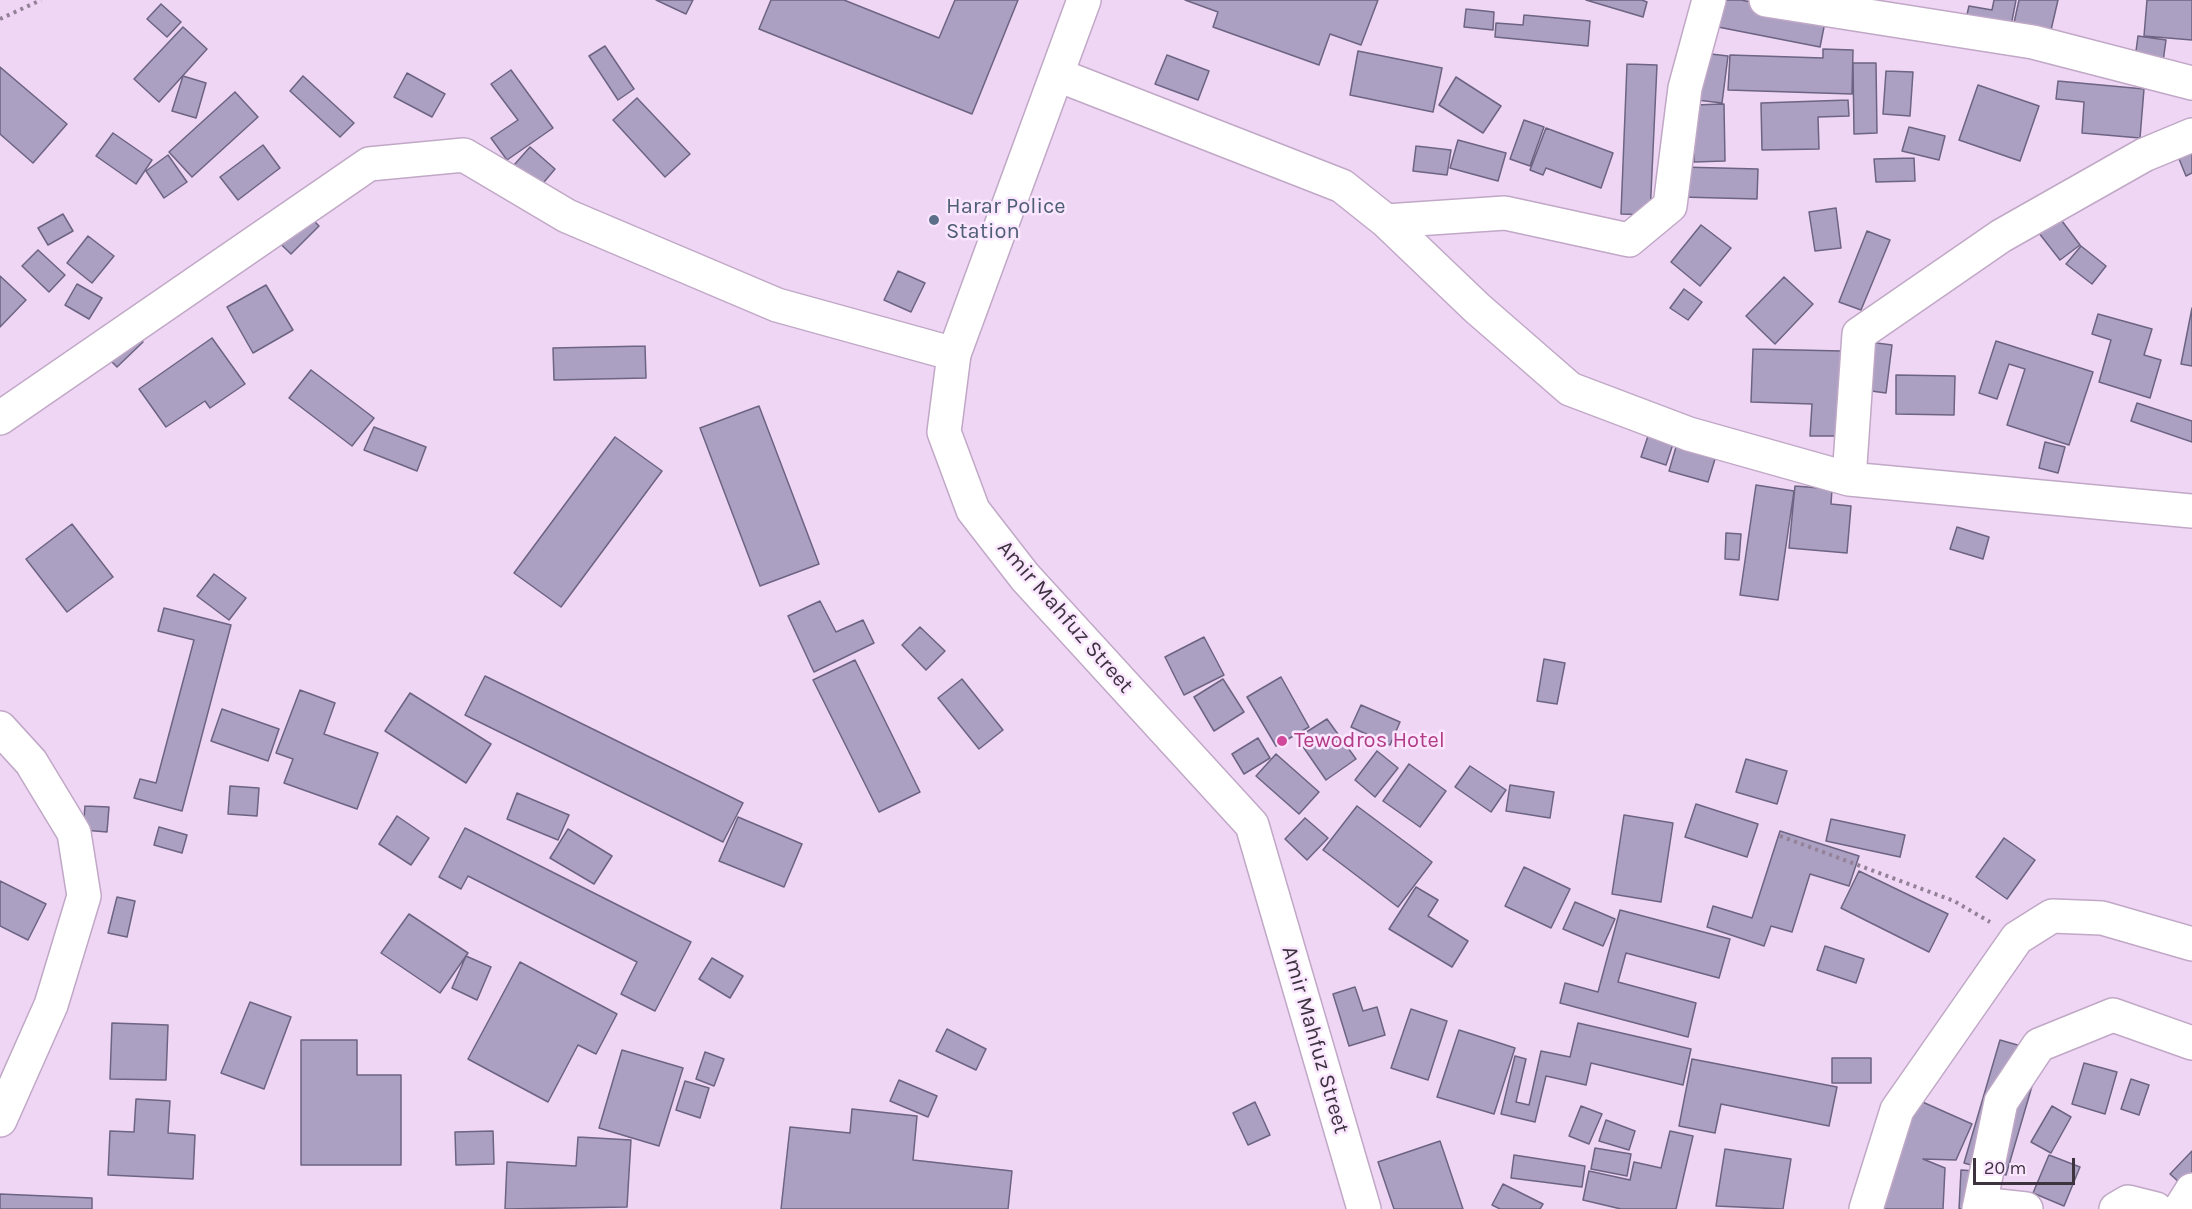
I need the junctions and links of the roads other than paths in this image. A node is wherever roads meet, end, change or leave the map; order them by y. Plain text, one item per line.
1 (1084, 0) edge
2 (1709, 0) edge
3 (1766, 0) edge
4 (1058, 75) junction
5 (2192, 83) edge
6 (2192, 135) edge
7 (1386, 221) junction
8 (954, 354) junction
9 (0, 418) edge
10 (1849, 478) junction
11 (2192, 511) edge
12 (0, 728) edge
13 (2192, 944) edge
14 (2192, 1043) edge
15 (0, 1120) edge
16 (2192, 1190) edge
17 (1979, 1206) edge
18 (1364, 1209) edge
19 (1866, 1209) edge
20 (2026, 1209) edge
21 (2116, 1209) edge
22 (2156, 1209) edge
23 (2180, 1209) edge

1 - 4 street, Amir Mahfuz Street
2 - 7 street
3 - 5 street
4 - 7 street
4 - 8 street, Amir Mahfuz Street
6 - 10 street
7 - 10 street
8 - 9 street
8 - 18 street, Amir Mahfuz Street
10 - 11 street
12 - 15 street
13 - 19 street
14 - 17 street
16 - 23 street
17 - 20 street
21 - 22 street

